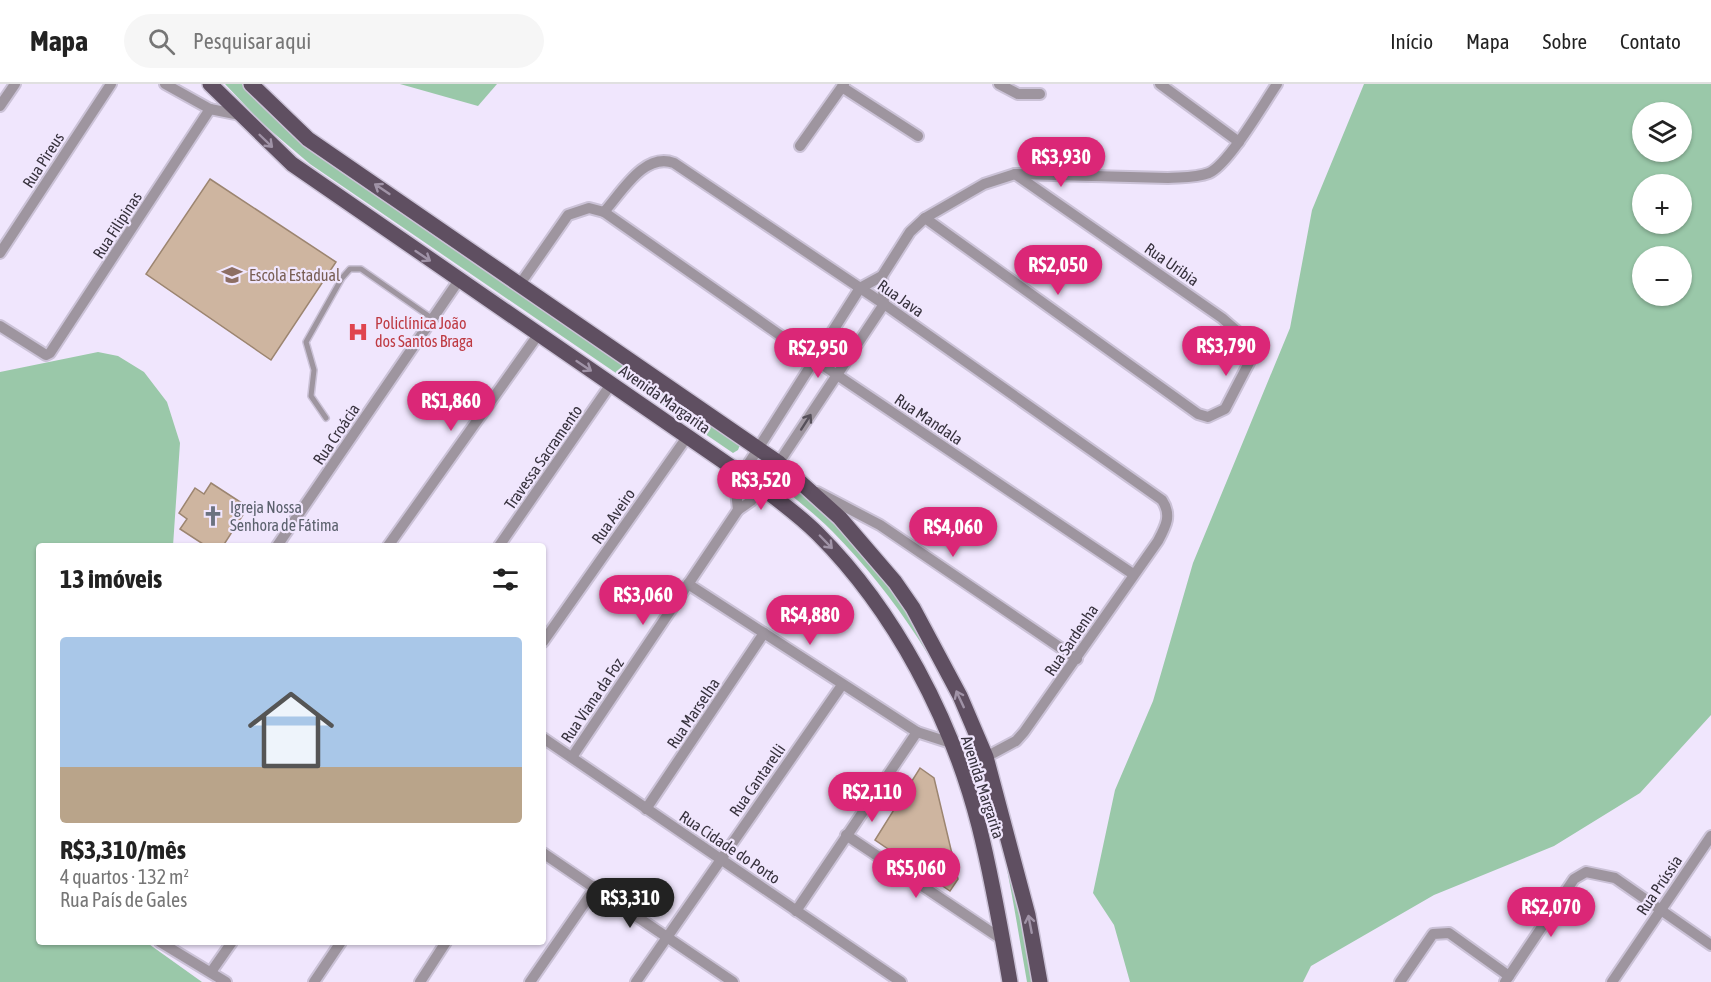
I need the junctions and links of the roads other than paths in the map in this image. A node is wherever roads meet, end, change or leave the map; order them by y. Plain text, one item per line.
1 (15, 84) edge
2 (111, 84) edge
3 (165, 84) edge
4 (210, 84) edge
5 (251, 84) edge
6 (999, 84) edge
7 (1277, 84) edge
8 (843, 85) edge
9 (1163, 85) edge
10 (1040, 94) dead end
11 (0, 106) edge
12 (210, 109) junction
13 (240, 115) junction
14 (918, 136) dead end
15 (1239, 141) junction
16 (800, 146) dead end
17 (1015, 174) junction
18 (604, 212) junction
19 (925, 218) junction
20 (0, 253) edge
21 (882, 276) junction
22 (459, 280) junction
23 (520, 284) junction
24 (860, 288) junction
25 (884, 304) junction
26 (433, 319) junction
27 (0, 326) edge
28 (538, 335) junction
29 (814, 359) junction
30 (837, 375) junction
31 (611, 384) junction
32 (326, 418) dead end
33 (687, 437) junction
34 (758, 449) junction
35 (778, 463) junction
36 (742, 474) junction
37 (762, 488) junction
38 (811, 489) junction
39 (738, 510) junction
40 (1167, 525) joint
41 (279, 543) edge
42 (390, 543) edge
43 (501, 543) edge
44 (1133, 574) junction
45 (688, 584) junction
46 (764, 633) junction
47 (546, 638) edge
48 (1077, 659) junction
49 (842, 685) junction
50 (917, 732) junction
51 (546, 740) edge
52 (951, 742) junction
53 (572, 757) junction
54 (986, 757) junction
55 (646, 809) junction
56 (846, 835) junction
57 (1711, 836) edge
58 (546, 855) edge
59 (721, 858) junction
60 (595, 888) junction
61 (796, 911) junction
62 (1659, 911) junction
63 (667, 937) junction
64 (1003, 940) junction
65 (163, 945) edge
66 (230, 945) edge
67 (339, 945) edge
68 (444, 945) edge
69 (1711, 945) edge
70 (211, 972) junction
71 (1507, 979) edge
72 (226, 982) edge
73 (314, 982) edge
74 (420, 982) edge
75 (530, 982) edge
76 (636, 982) edge
77 (734, 982) edge
78 (901, 982) edge
79 (1010, 982) edge
80 (1040, 982) edge
81 (1400, 982) edge
82 (1612, 982) edge

1 - 11 street
2 - 20 street, Rua Pireus
3 - 12 street
4 - 13 main road, Avenida Margarita
23 -> 5 main road, Avenida Margarita
6 - 10 street
7 - 15 street
8 - 14 street
8 - 16 street
9 - 15 street
12 - 13 street
12 - 27 street, Rua Filipinas
13 -> 22 main road, Avenida Margarita
15 - 17 street
17 - 19 street
17 - 19 street, Rua Uribia
18 - 23 street
18 - 24 street, Rua Java
18 - 29 street, Rua Mandala
19 - 21 street
21 - 24 street
21 - 25 street
22 - 26 street, Rua Croácia
22 - 28 main road, Avenida Margarita
23 - 34 main road, Avenida Margarita
24 - 25 street, Rua Java
24 - 29 street
25 - 30 street, Rua Viana da Foz
25 - 40 street, Rua Java
26 - 32 lane
26 - 41 street, Rua Croácia
28 -> 31 main road, Avenida Margarita
28 - 42 street
29 - 30 street, Rua Mandala
29 - 34 street
35 -> 30 street, Rua Viana da Foz
30 - 44 street, Rua Mandala
31 - 33 main road, Avenida Margarita
31 - 43 street, Travessa Sacramento
33 - 36 main road, Avenida Margarita
33 - 47 street, Rua Aveiro
34 - 35 main road, Avenida Margarita
34 - 36 street
35 - 37 street, Rua Viana da Foz
35 - 38 main road, Avenida Margarita
36 - 37 main road, Avenida Margarita
36 - 39 street
37 - 39 street, Rua Viana da Foz
37 -> 52 main road, Avenida Margarita
38 - 48 street
54 -> 38 main road, Avenida Margarita
39 - 45 street, Rua Viana da Foz
40 - 44 street, Rua Sardenha
44 - 48 street, Rua Sardenha
45 - 46 street
45 - 53 street, Rua Viana da Foz
46 - 49 street
46 - 55 street, Rua Marselha
48 - 54 street, Rua Sardenha
49 - 50 street
49 - 59 street, Rua Cantarelli
50 - 52 street
50 - 56 street
51 - 53 street, Rua Cidade do Porto
52 - 64 main road, Avenida Margarita
53 - 55 street, Rua Cidade do Porto
80 -> 54 main road, Avenida Margarita
55 - 59 street, Rua Cidade do Porto
56 - 61 street
56 - 64 street
57 - 62 street, Rua Prússia
58 - 60 street
59 - 61 street, Rua Cidade do Porto
59 - 63 street, Rua Cantarelli
60 - 63 street
60 - 75 street
61 - 78 street, Rua Cidade do Porto
62 - 69 street
62 - 71 street
62 - 82 street, Rua Prússia
63 - 76 street, Rua Cantarelli
63 - 77 street
64 - 79 main road, Avenida Margarita
65 - 70 street
66 - 70 street
67 - 73 street
68 - 74 street
70 - 72 street
71 - 81 street

